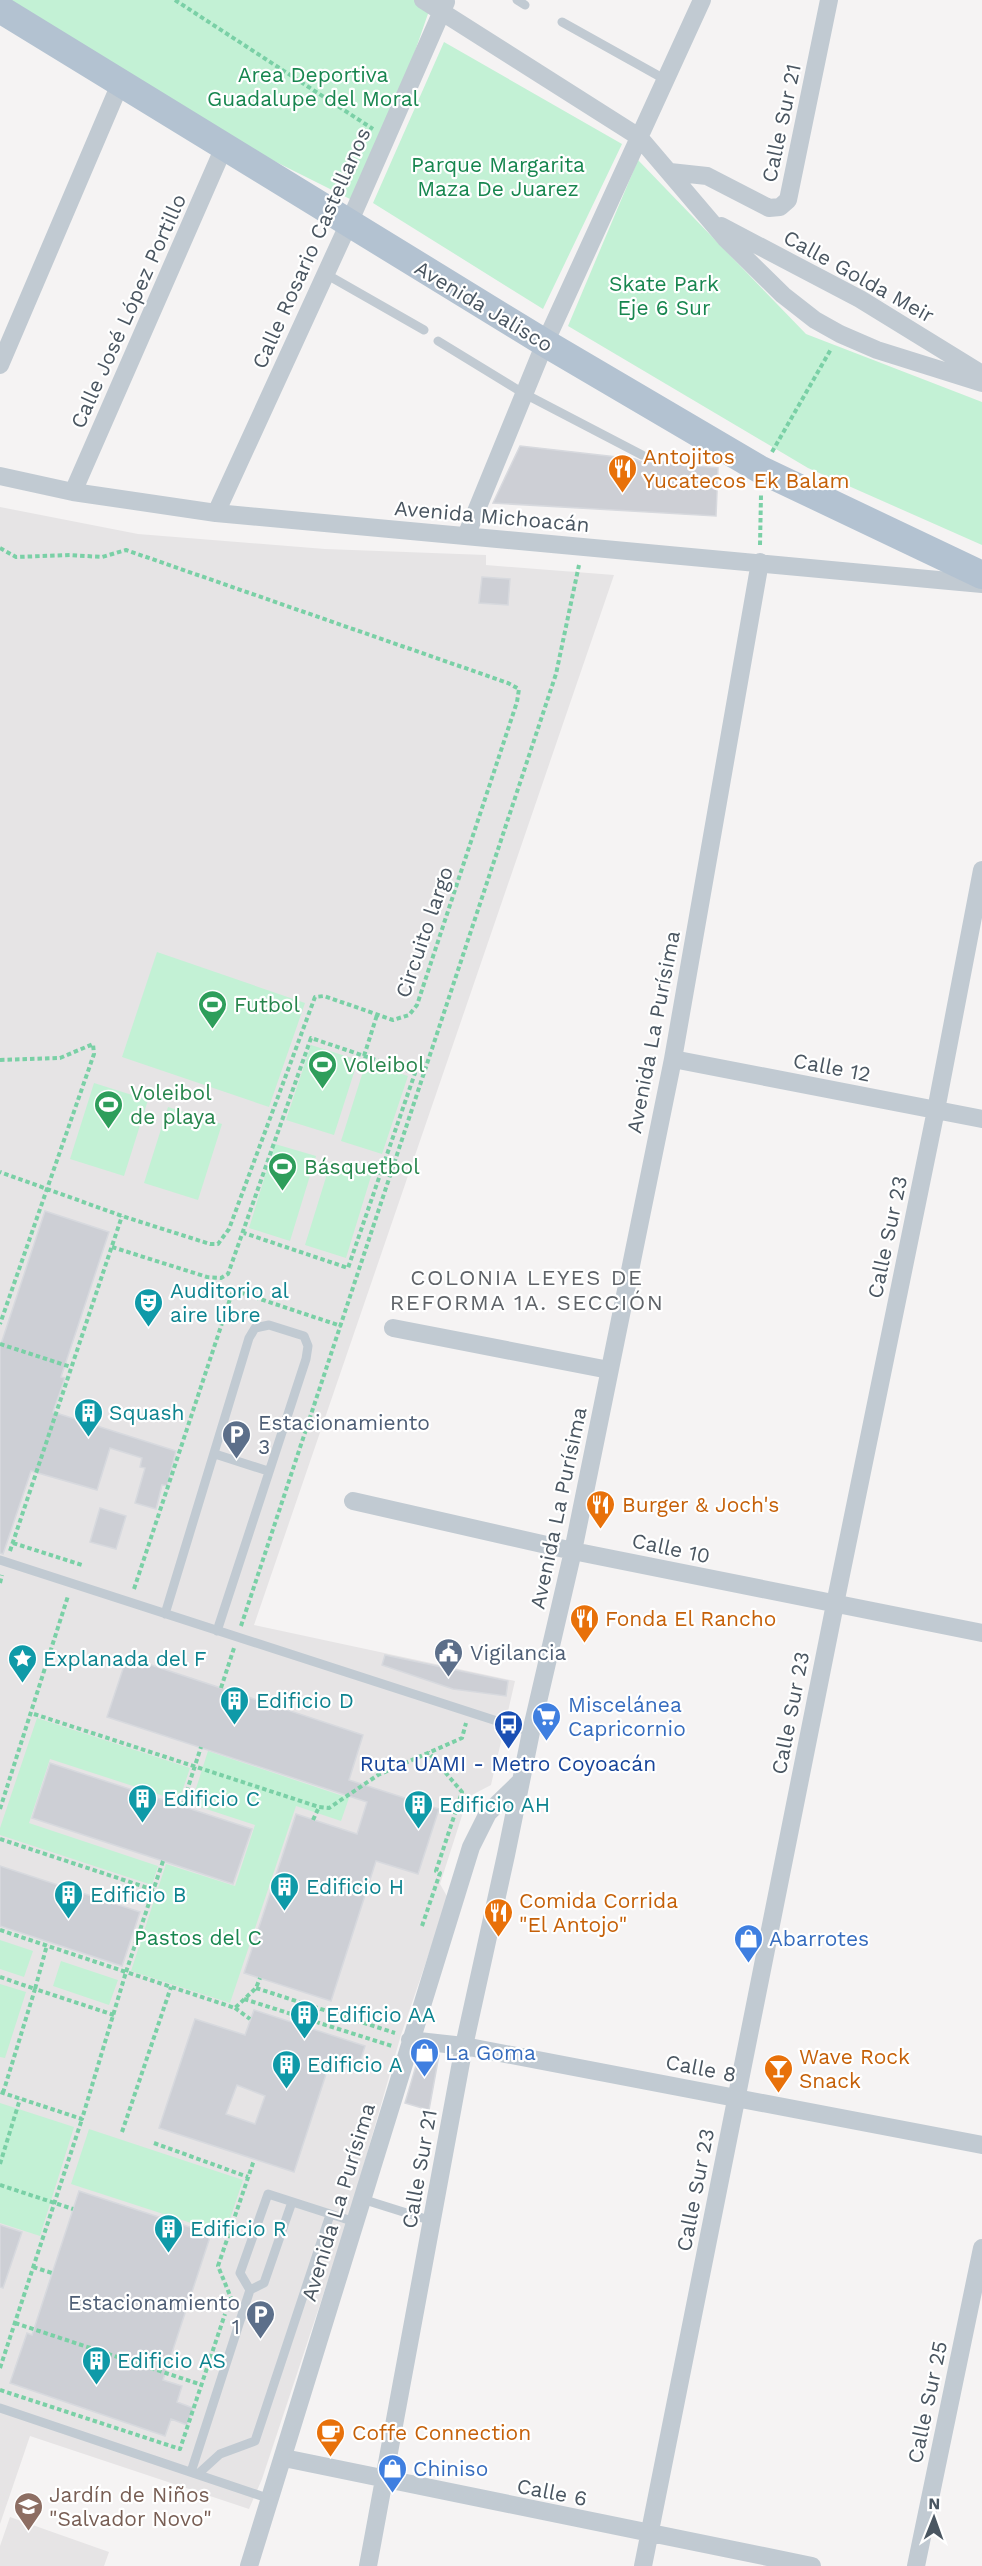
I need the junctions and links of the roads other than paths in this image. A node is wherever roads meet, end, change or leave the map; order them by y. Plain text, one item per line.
1 (423, 0) edge
2 (702, 0) edge
3 (829, 0) edge
4 (444, 6) edge
5 (0, 9) edge
6 (562, 22) dead end
7 (666, 80) junction
8 (120, 84) junction
9 (639, 137) junction
10 (224, 147) junction
11 (670, 172) junction
12 (711, 221) junction
13 (349, 223) junction
14 (324, 273) junction
15 (424, 330) dead end
16 (438, 341) dead end
17 (545, 343) junction
18 (0, 365) edge
19 (982, 374) edge
20 (982, 383) edge
21 (523, 393) junction
22 (642, 455) dead end
23 (0, 476) edge
24 (73, 492) junction
25 (216, 513) junction
26 (466, 536) junction
27 (760, 562) junction
28 (982, 575) edge
29 (982, 584) edge
30 (982, 870) edge
31 (673, 1059) junction
32 (936, 1110) junction
33 (982, 1119) edge
34 (393, 1328) dead end
35 (609, 1370) junction
36 (214, 1454) junction
37 (268, 1471) junction
38 (353, 1501) dead end
39 (573, 1551) junction
40 (0, 1560) edge
41 (835, 1604) junction
42 (165, 1614) junction
43 (217, 1631) junction
44 (982, 1633) edge
45 (531, 1732) junction
46 (521, 1781) junction
47 (410, 2040) junction
48 (464, 2046) junction
49 (736, 2098) junction
50 (982, 2145) edge
51 (362, 2199) junction
52 (292, 2202) junction
53 (330, 2215) junction
54 (432, 2221) junction
55 (355, 2222) junction
56 (982, 2248) edge
57 (250, 2290) junction
58 (1, 2410) edge
59 (284, 2458) junction
60 (194, 2473) junction
61 (383, 2480) junction
62 (270, 2499) junction
63 (650, 2534) junction
64 (249, 2566) edge
65 (368, 2566) edge
66 (643, 2566) edge
67 (812, 2566) edge
68 (916, 2566) edge

1 - 4 street
2 - 7 street
3 - 11 street, Calle Sur 21
4 - 9 street
4 - 13 street, Calle Rosario Castellanos
5 - 8 main road, Avenida Jalisco
6 - 7 lane
7 - 9 street
8 - 10 main road, Avenida Jalisco
8 - 18 street
9 - 11 street, Calle Golda Meir
9 - 17 street
10 - 13 main road, Avenida Jalisco
10 - 24 street, Calle José López Portillo
11 - 12 street, Calle Golda Meir
12 - 19 street, Calle Golda Meir
12 - 20 street, Calle Golda Meir
13 - 14 street, Calle Rosario Castellanos
13 - 17 main road, Avenida Jalisco
14 - 15 lane
14 - 25 street, Calle Rosario Castellanos
16 - 21 lane
17 - 21 street
17 - 28 main road, Avenida Jalisco
21 - 22 lane
21 - 26 street
23 - 24 street, Avenida Michoacán
24 - 25 street, Avenida Michoacán
25 - 26 street, Avenida Michoacán
26 - 27 street, Avenida Michoacán
27 - 29 street, Avenida Michoacán
27 - 31 street, Avenida La Purísima
30 - 32 street, Calle Sur 23
31 - 32 street, Calle 12
31 - 35 street, Avenida La Purísima
32 - 33 street, Calle 12
32 - 41 street, Calle Sur 23
34 - 35 street
35 - 39 street, Avenida La Purísima
36 - 37 lane
36 - 37 lane
36 - 42 lane
37 - 43 lane
38 - 39 street, Calle 10
39 - 41 street, Calle 10
39 - 45 street, Avenida La Purísima
40 - 42 lane
41 - 44 street, Calle 10
41 - 49 street, Calle Sur 23
42 - 43 lane
43 - 45 lane
45 - 46 street, Avenida La Purísima
46 - 47 street, Avenida La Purísima
46 - 48 street, Calle Sur 21
47 - 48 street, Calle 8
47 - 51 street, Avenida La Purísima
48 - 49 street, Calle 8
48 - 54 street, Calle Sur 21
49 - 50 street, Calle 8
49 - 63 street, Calle Sur 23
51 - 54 lane
51 - 55 street, Avenida La Purísima
52 - 53 lane
52 - 57 lane
52 - 57 lane
53 - 55 lane
53 - 60 lane
54 - 61 street, Calle Sur 21
55 - 59 street, Avenida La Purísima
56 - 68 street, Calle Sur 25
57 - 60 lane
58 - 60 lane
59 - 61 street, Calle 6
59 - 62 street, Avenida La Purísima
60 - 62 lane
61 - 63 street, Calle 6
61 - 65 street, Calle Sur 21
62 - 64 street, Avenida La Purísima
63 - 66 street, Calle Sur 23
63 - 67 street, Calle 6

